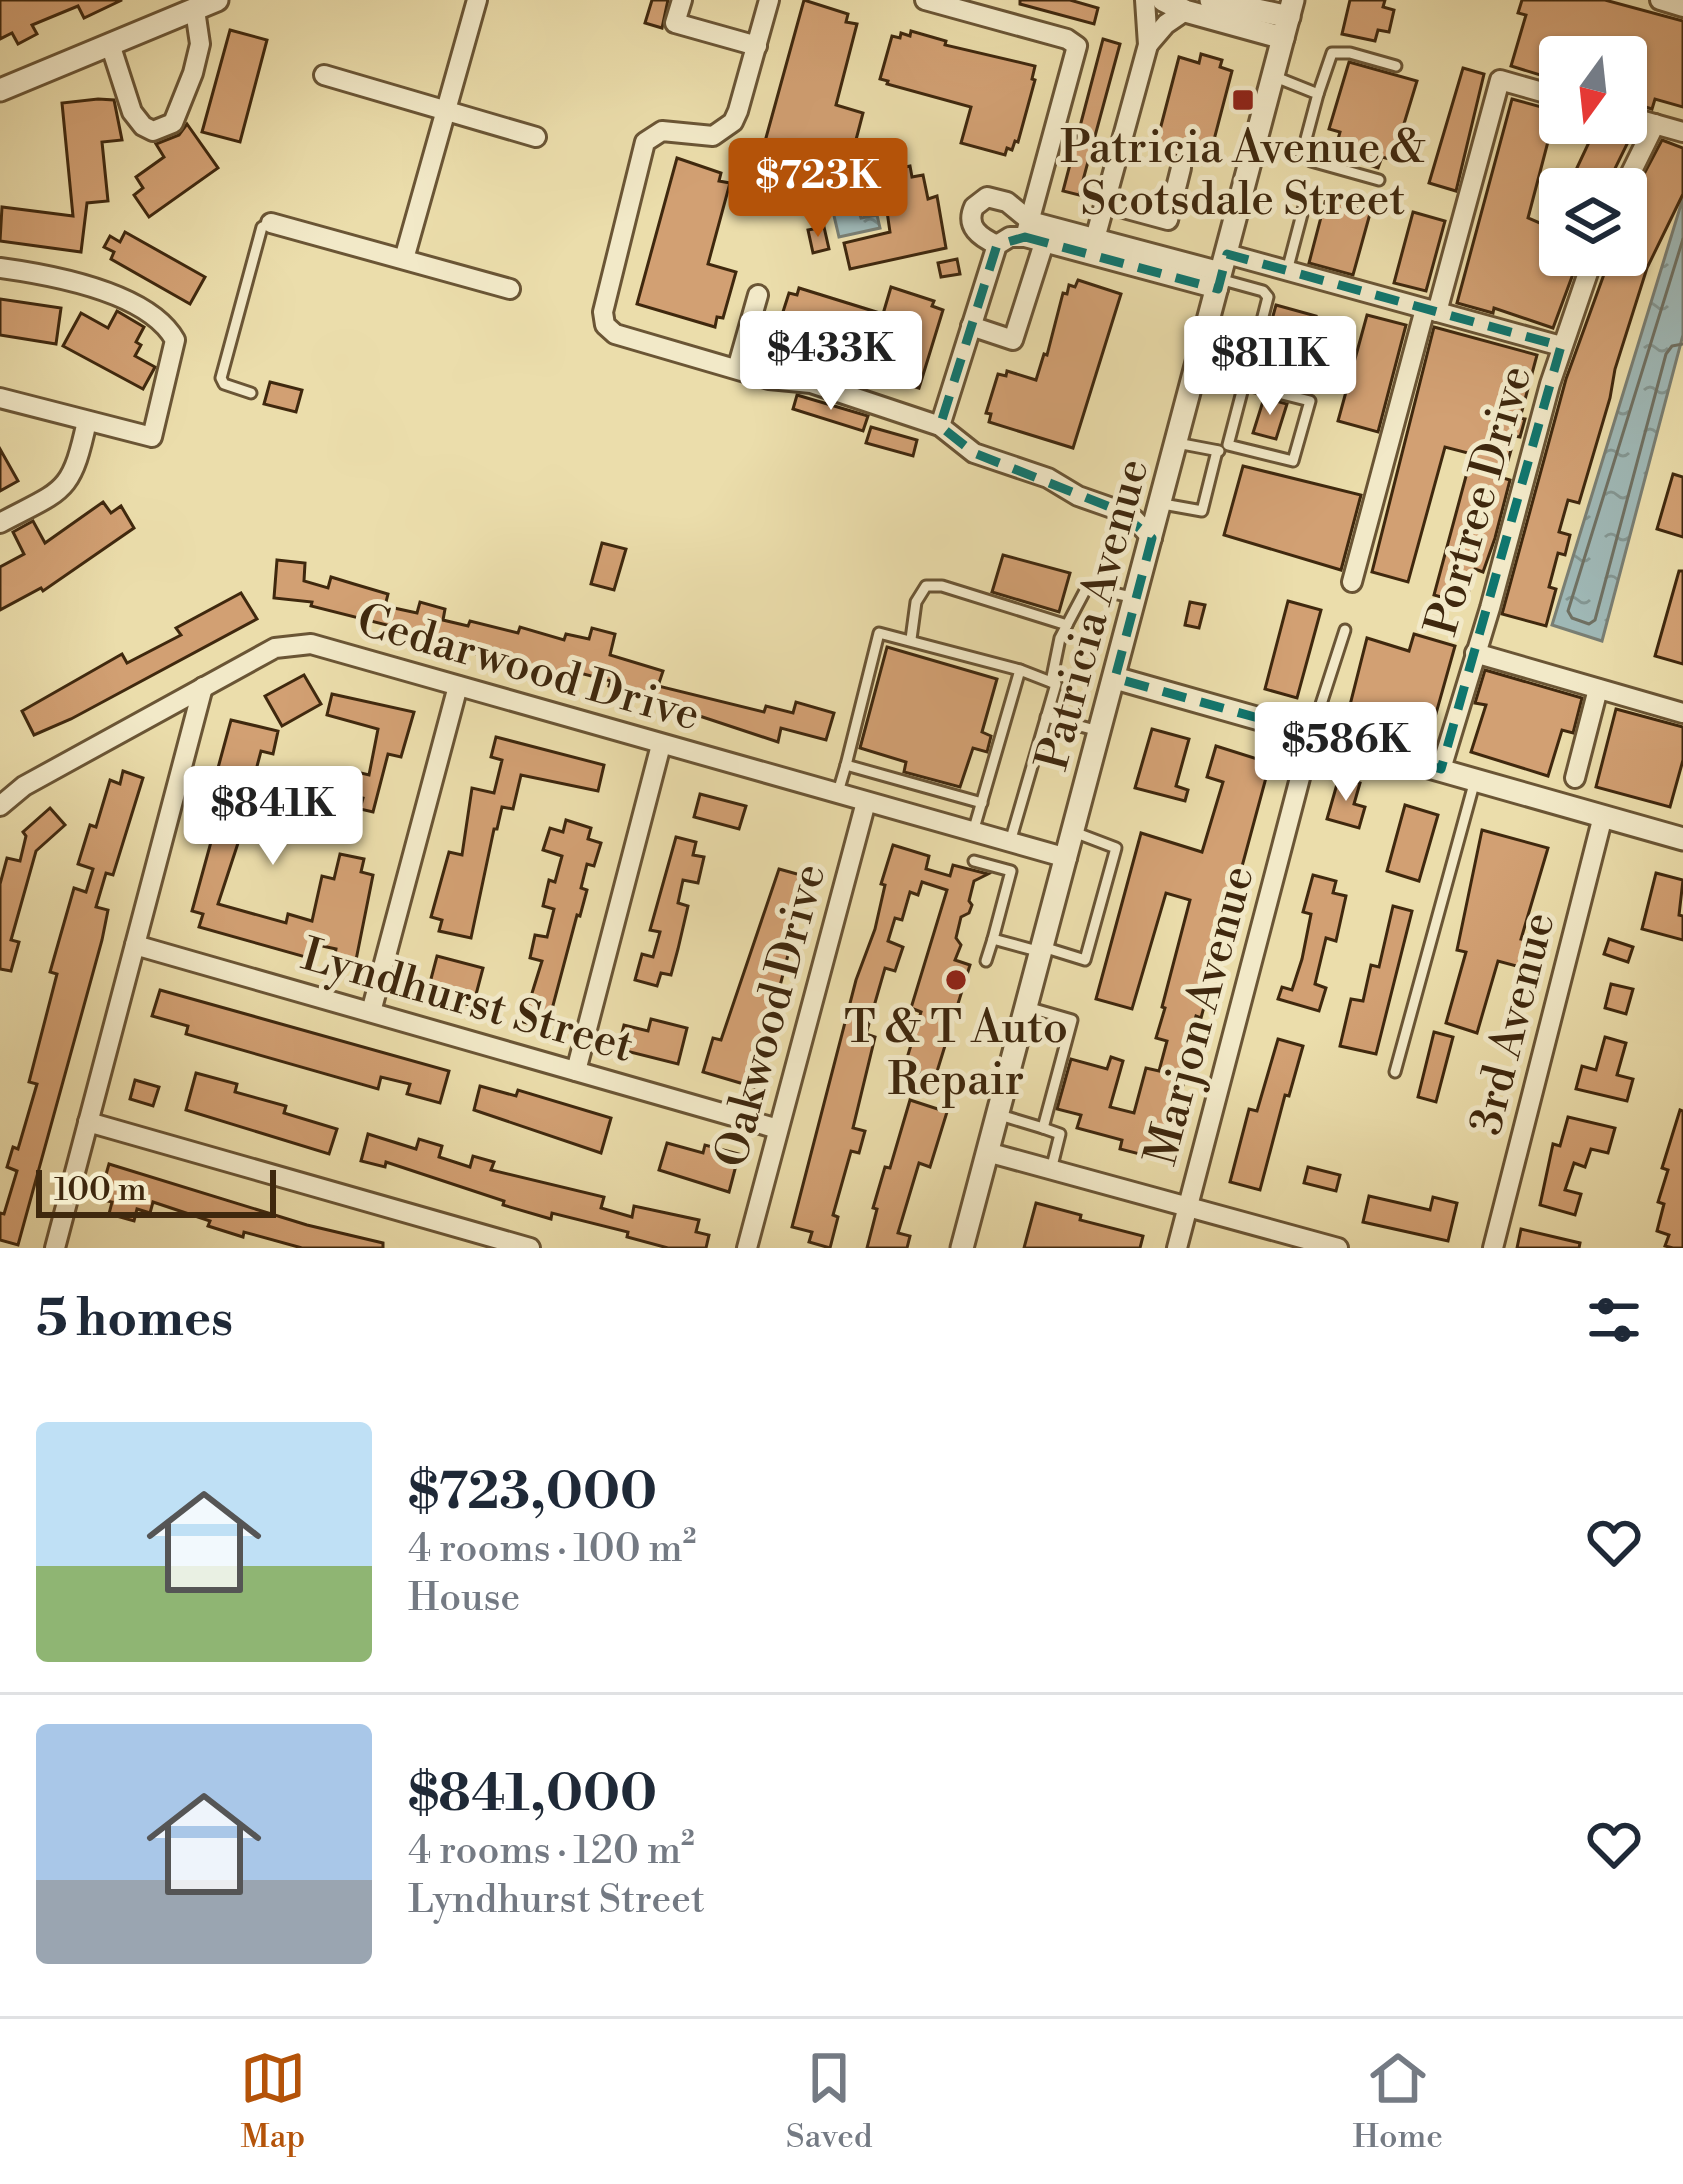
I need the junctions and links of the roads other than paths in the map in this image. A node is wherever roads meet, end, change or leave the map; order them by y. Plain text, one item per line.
1 (218, 0) edge
2 (477, 0) edge
3 (682, 0) edge
4 (925, 0) edge
5 (1145, 0) edge
6 (1163, 0) edge
7 (1211, 0) edge
8 (1660, 0) edge
9 (766, 1) edge
10 (1683, 7) edge
11 (195, 10) junction
12 (1185, 11) junction
13 (1288, 18) edge
14 (1148, 45) junction
15 (757, 46) junction
16 (111, 47) junction
17 (1396, 66) dead end
18 (324, 75) dead end
19 (1273, 76) junction
20 (0, 90) edge
21 (1539, 91) edge
22 (1318, 94) junction
23 (445, 110) junction
24 (1647, 122) edge
25 (1655, 124) junction
26 (1683, 132) edge
27 (536, 137) dead end
28 (1181, 168) dead end
29 (1633, 168) edge
30 (1379, 180) dead end
31 (1306, 200) dead end
32 (1105, 203) junction
33 (271, 223) joint
34 (1033, 234) junction
35 (997, 245) junction
36 (1093, 246) junction
37 (404, 259) junction
38 (0, 268) edge
39 (1288, 271) junction
40 (1222, 273) junction
41 (1586, 276) edge
42 (510, 289) dead end
43 (758, 295) dead end
44 (1431, 310) junction
45 (971, 326) junction
46 (1561, 346) junction
47 (1197, 365) junction
48 (737, 369) junction
49 (1244, 384) junction
50 (251, 393) dead end
51 (0, 398) edge
52 (87, 421) junction
53 (940, 425) junction
54 (1177, 443) junction
55 (1228, 445) junction
56 (1217, 451) junction
57 (1161, 504) junction
58 (0, 523) edge
59 (1152, 538) junction
60 (1352, 582) dead end
61 (1136, 598) junction
62 (1067, 625) junction
63 (1345, 630) dead end
64 (911, 639) junction
65 (1475, 653) junction
66 (1020, 670) junction
67 (1115, 678) junction
68 (1051, 682) junction
69 (458, 686) junction
70 (203, 687) junction
71 (1598, 689) junction
72 (1683, 713) edge
73 (1046, 717) junction
74 (1101, 731) junction
75 (1312, 732) junction
76 (662, 745) junction
77 (846, 765) junction
78 (1441, 769) junction
79 (1475, 778) junction
80 (1575, 778) dead end
81 (838, 794) junction
82 (866, 802) junction
83 (982, 803) junction
84 (0, 806) edge
85 (1603, 816) junction
86 (1681, 831) edge
87 (973, 832) junction
88 (1074, 832) junction
89 (1010, 842) junction
90 (1067, 858) junction
91 (974, 861) dead end
92 (993, 939) junction
93 (135, 945) junction
94 (1042, 950) junction
95 (986, 962) dead end
96 (1027, 1007) junction
97 (371, 1012) junction
98 (576, 1071) junction
99 (1395, 1072) dead end
100 (998, 1114) junction
101 (88, 1122) junction
102 (778, 1129) junction
103 (1043, 1129) junction
104 (987, 1153) junction
105 (1052, 1170) junction
106 (1187, 1208) junction
107 (55, 1248) edge
108 (530, 1248) edge
109 (747, 1248) edge
110 (962, 1248) edge
111 (1178, 1248) edge
112 (1338, 1248) edge
113 (1493, 1248) edge

1 - 11 street
2 - 23 street
3 - 15 street
4 - 34 street
5 - 14 street
6 - 12 street
7 - 13 street
8 - 10 street
9 - 15 street
11 - 16 street
11 - 16 street
12 - 13 street
12 - 14 street
13 - 19 street, Patricia Avenue
14 - 32 street
15 - 48 street
16 - 20 street
17 - 22 lane
18 - 23 street
19 - 22 lane
19 - 40 street, Patricia Avenue
21 - 44 street
22 - 30 lane
23 - 27 street
23 - 37 street
24 - 25 street
25 - 26 street
25 - 29 street
28 - 32 street
31 - 39 lane
32 - 36 street
33 - 37 street
33 - 50 lane
34 - 35 street
34 - 35 street
34 - 36 street
34 - 45 street
35 - 45 street
36 - 40 street
37 - 42 street
38 - 52 street
39 - 40 street
39 - 44 street
40 - 47 street, Patricia Avenue
40 - 47 lane
41 - 46 street, Portree Drive
43 - 48 street
44 - 46 street
44 - 60 street
45 - 53 street
46 - 65 street, Portree Drive
47 - 49 lane
47 - 54 street, Patricia Avenue
48 - 53 street
49 - 55 lane
49 - 55 lane
51 - 52 street
52 - 58 street
53 - 59 street
54 - 56 lane
54 - 57 street, Patricia Avenue
55 - 56 lane
56 - 57 lane
57 - 59 street, Patricia Avenue
59 - 61 street, Patricia Avenue
61 - 62 lane
61 - 67 street, Patricia Avenue
62 - 64 lane
62 - 68 lane
63 - 75 lane
64 - 66 lane
64 - 77 lane
65 - 71 street
65 - 78 street, Portree Drive
66 - 68 lane
66 - 83 lane
67 - 74 street, Patricia Avenue
67 - 75 street
68 - 73 lane
69 - 70 street, Cedarwood Drive
69 - 76 street, Cedarwood Drive
69 - 97 street
70 - 84 street, Cedarwood Drive
70 - 93 street
71 - 72 street
71 - 80 street
73 - 74 lane
73 - 89 lane
74 - 88 street, Patricia Avenue
75 - 78 street
75 - 106 street, Marjon Avenue
76 - 81 street, Cedarwood Drive
76 - 98 street
77 - 81 lane
77 - 83 lane
78 - 79 street
79 - 85 street
79 - 99 lane
81 - 82 street, Cedarwood Drive
82 - 87 street, Cedarwood Drive
82 - 102 street, Oakwood Drive
83 - 87 lane
85 - 86 street
85 - 113 street, 3rd Avenue
87 - 89 street, Cedarwood Drive
88 - 90 street, Patricia Avenue
88 - 94 lane
89 - 90 street, Cedarwood Drive
90 - 94 street, Patricia Avenue
91 - 92 lane
92 - 94 lane
92 - 95 lane
93 - 97 street, Lyndhurst Street
93 - 101 street
94 - 96 street, Patricia Avenue
96 - 100 street, Patricia Avenue
96 - 103 lane
97 - 98 street, Lyndhurst Street
98 - 102 street, Lyndhurst Street
100 - 103 lane
100 - 104 street, Patricia Avenue
101 - 107 street
101 - 108 street
102 - 109 street, Oakwood Drive
103 - 105 lane
104 - 105 street
104 - 110 street, Patricia Avenue
105 - 106 street
106 - 111 street, Marjon Avenue
106 - 112 street

